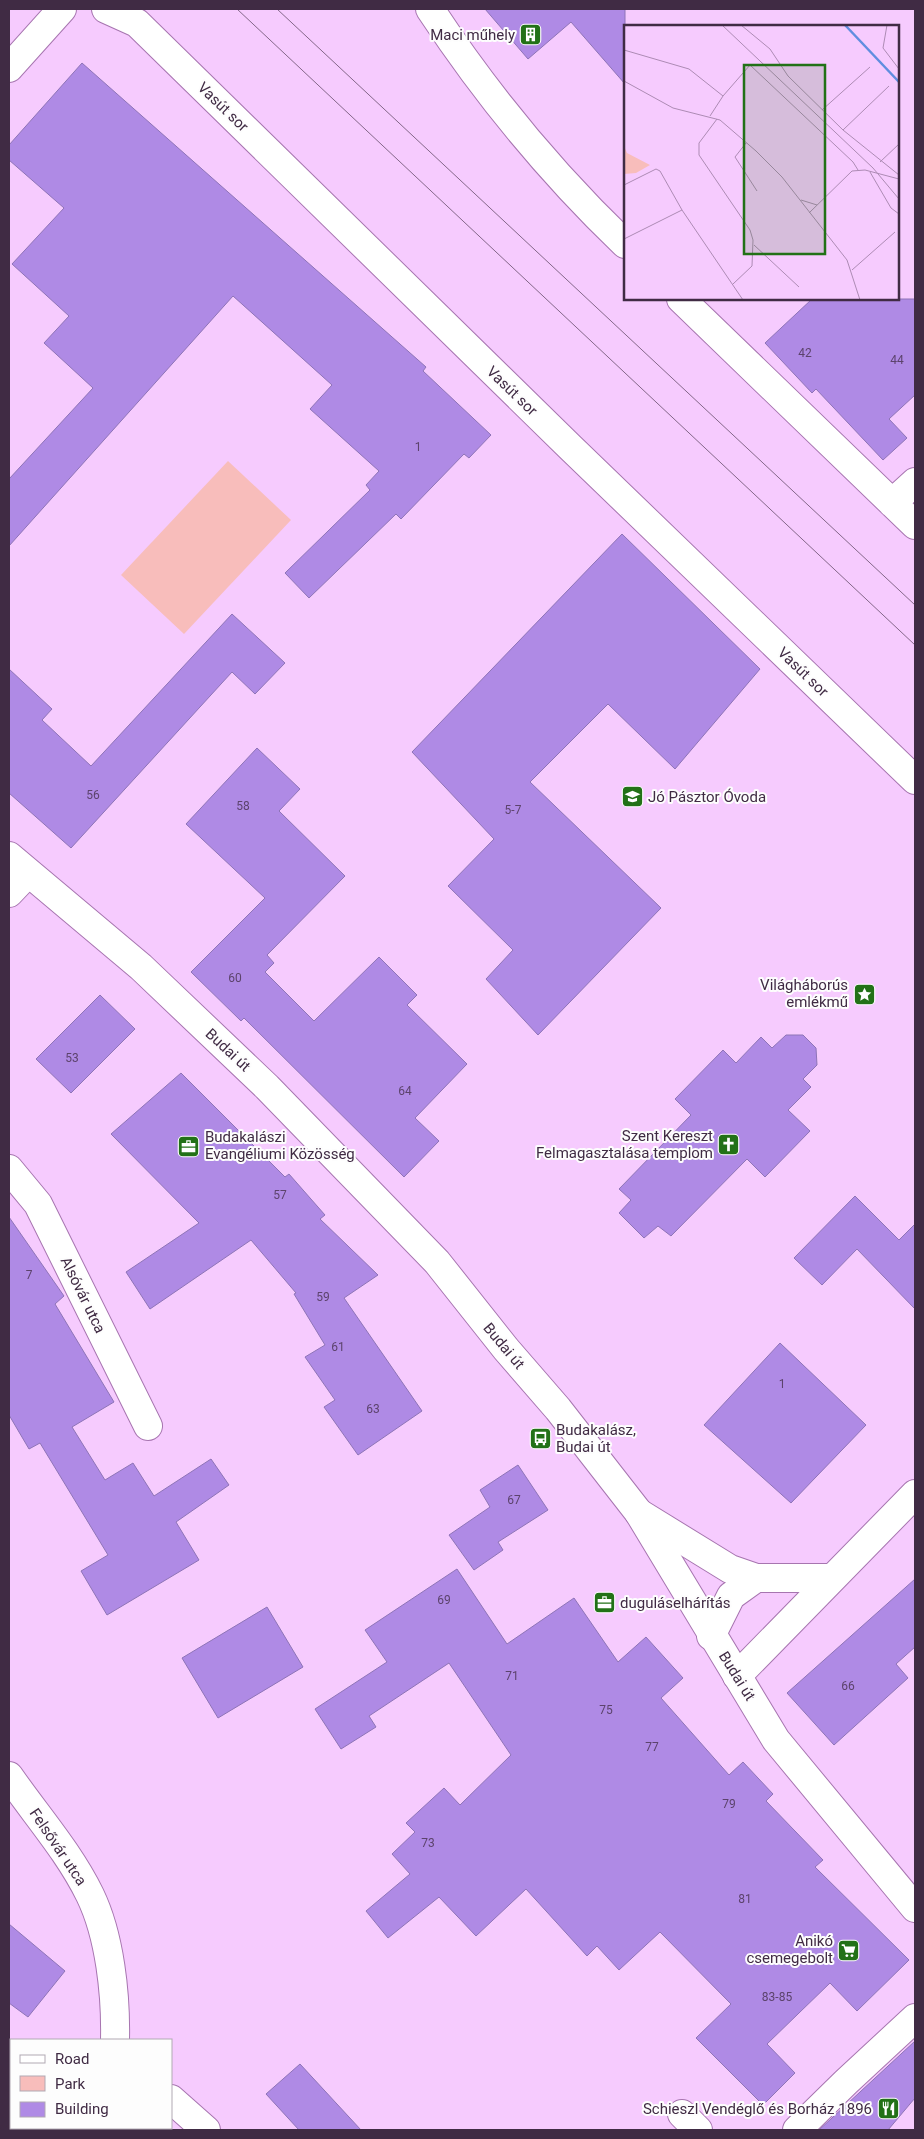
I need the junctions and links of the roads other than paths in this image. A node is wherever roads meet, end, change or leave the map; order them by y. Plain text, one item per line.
1 (62, 9) edge
2 (106, 9) edge
3 (430, 9) edge
4 (9, 68) edge
5 (624, 243) edge
6 (682, 300) edge
7 (915, 482) edge
8 (892, 503) junction
9 (915, 526) edge
10 (915, 780) edge
11 (19, 864) edge
12 (9, 893) edge
13 (9, 1169) edge
14 (148, 1426) dead end
15 (915, 1494) edge
16 (639, 1513) junction
17 (756, 1578) junction
18 (831, 1578) junction
19 (711, 1636) junction
20 (737, 1676) junction
21 (9, 1776) edge
22 (915, 1908) edge
23 (915, 2018) edge
24 (118, 2036) edge
25 (172, 2100) edge
26 (206, 2130) edge
27 (798, 2130) edge

1 - 4 street
2 - 10 street, Vasút sor
3 - 5 street
6 - 8 street
7 - 8 street
8 - 9 street
11 - 12 street
11 - 16 street, Budai út
13 - 14 street, Alsóvár utca
15 - 18 street
16 - 17 street
16 - 19 street, Budai út
17 - 18 street
17 - 19 street
18 - 20 street
19 - 20 street, Budai út
20 - 22 street, Budai út
21 - 24 street, Felsővár utca
23 - 27 street
25 - 26 street

